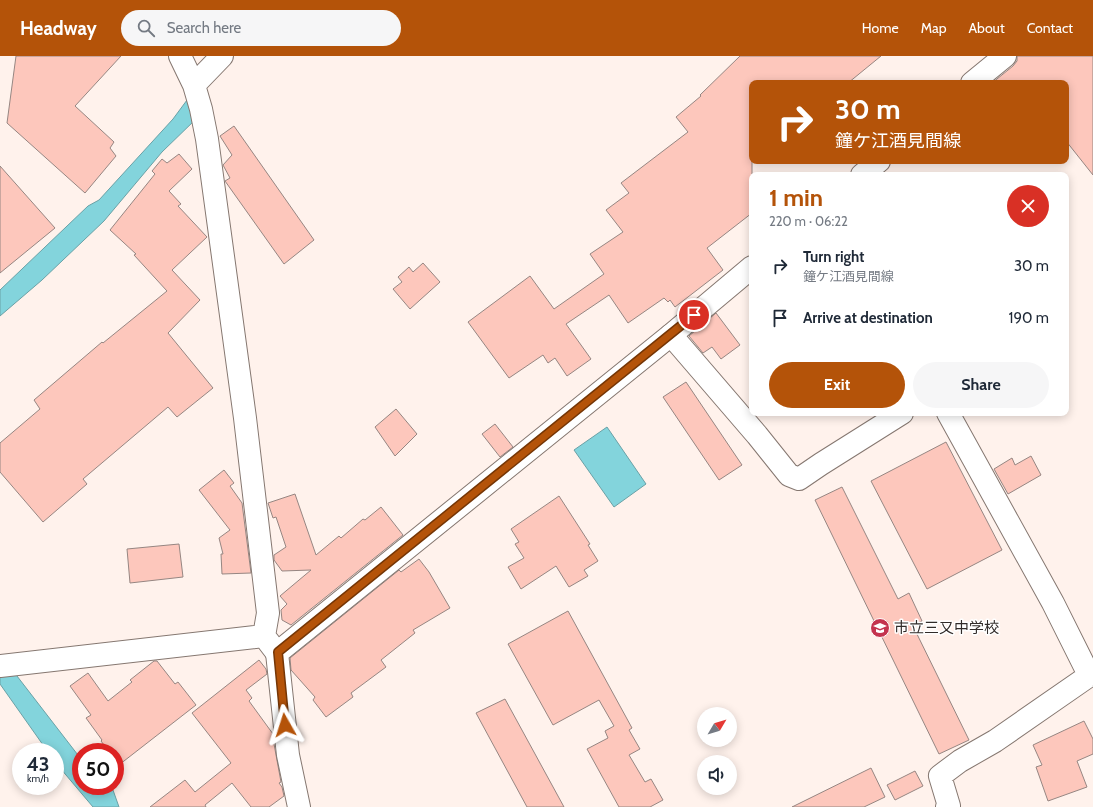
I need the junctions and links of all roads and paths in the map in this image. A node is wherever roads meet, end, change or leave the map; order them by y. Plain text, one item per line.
1 (180, 56) edge
2 (222, 56) edge
3 (1005, 56) edge
4 (976, 80) edge
5 (194, 85) junction
6 (875, 164) edge
7 (866, 172) edge
8 (749, 269) edge
9 (671, 334) junction
10 (897, 416) edge
11 (950, 416) edge
12 (271, 644) junction
13 (0, 666) edge
14 (1091, 674) edge
15 (299, 807) edge
16 (947, 807) edge

1 - 5 street
2 - 5 street
3 - 4 street
5 - 12 street
6 - 7 street
8 - 9 street
9 - 10 street
9 - 12 street
11 - 14 street
12 - 13 street
12 - 15 street
14 - 16 street

